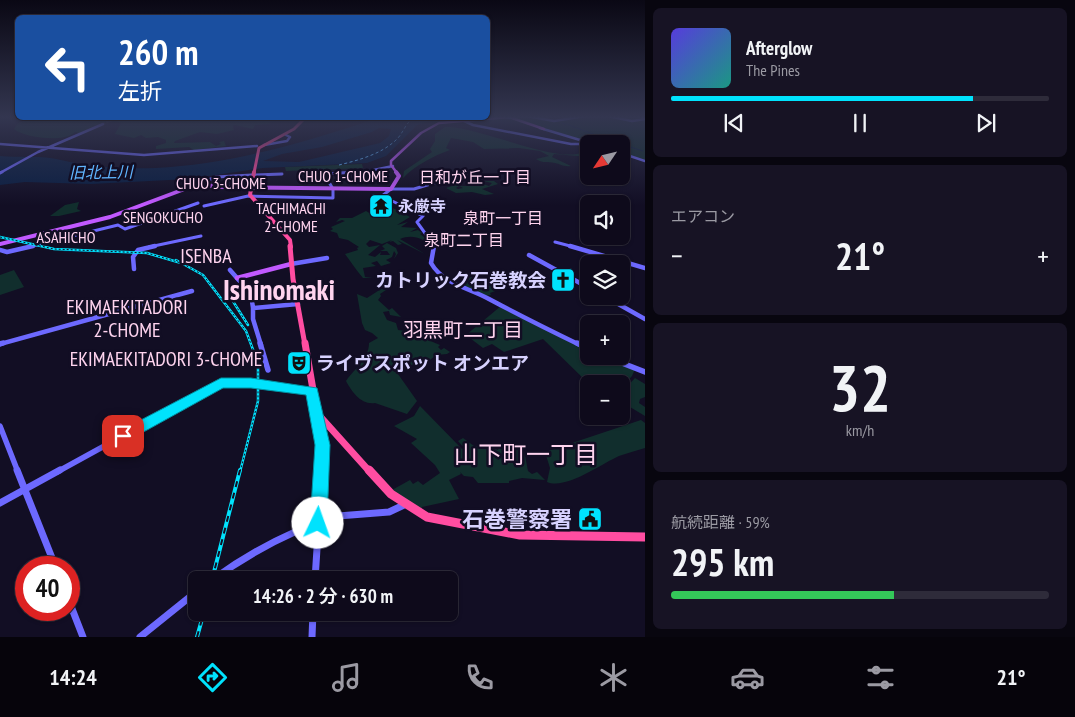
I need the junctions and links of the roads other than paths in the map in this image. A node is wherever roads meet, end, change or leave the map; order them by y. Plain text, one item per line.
1 (20, 146) edge
2 (52, 146) edge
3 (260, 146) edge
4 (408, 146) edge
5 (47, 148) junction
6 (257, 148) junction
7 (630, 156) edge
8 (645, 161) edge
9 (393, 166) junction
10 (0, 173) edge
11 (254, 174) junction
12 (282, 174) dead end
13 (457, 176) dead end
14 (198, 184) junction
15 (251, 187) junction
16 (333, 188) junction
17 (390, 189) junction
18 (250, 196) junction
19 (198, 203) dead end
20 (204, 206) dead end
21 (201, 236) dead end
22 (554, 242) dead end
23 (0, 244) edge
24 (0, 250) edge
25 (529, 255) dead end
26 (327, 258) dead end
27 (291, 264) junction
28 (645, 268) edge
29 (134, 269) dead end
30 (230, 270) dead end
31 (237, 278) junction
32 (580, 284) edge
33 (192, 290) dead end
34 (298, 304) junction
35 (620, 305) edge
36 (253, 308) junction
37 (645, 319) edge
38 (0, 344) edge
39 (580, 346) edge
40 (627, 365) edge
41 (268, 370) dead end
42 (645, 372) edge
43 (312, 391) junction
44 (317, 413) junction
45 (0, 426) edge
46 (320, 426) junction
47 (329, 426) junction
48 (26, 490) junction
49 (0, 503) edge
50 (404, 505) junction
51 (645, 537) edge
52 (51, 556) edge
53 (224, 571) edge
54 (316, 571) edge
55 (188, 598) edge
56 (78, 621) edge
57 (313, 621) edge
58 (84, 637) edge
59 (140, 637) edge
60 (312, 637) edge

1 - 5 street
2 - 5 street
3 - 6 highway
4 - 9 main road
5 - 6 street
5 - 10 street
6 - 11 highway
7 - 8 street
9 - 16 street
9 - 17 main road
11 - 12 street
11 - 14 street
11 - 15 highway
13 - 17 street
14 - 15 main road
14 - 23 main road
15 - 16 main road
15 - 18 highway
16 - 17 main road
16 - 18 street
17 - 39 street
18 - 20 street
18 - 27 highway
19 - 24 street
21 - 29 street
22 - 28 street
25 - 32 street
26 - 27 street
27 - 31 main road
27 - 34 highway
30 - 31 street
31 - 36 street
33 - 38 street
34 - 36 street
34 - 43 highway
35 - 37 street
36 - 41 street
40 - 42 street
43 - 44 highway
43 - 48 street
44 - 46 street
44 - 47 highway
45 - 48 street
46 - 47 street
46 - 54 street
47 - 50 highway
48 - 49 street
48 - 52 street
50 - 51 highway
50 - 53 street, bridge
55 - 59 street
56 - 58 street
57 - 60 street

